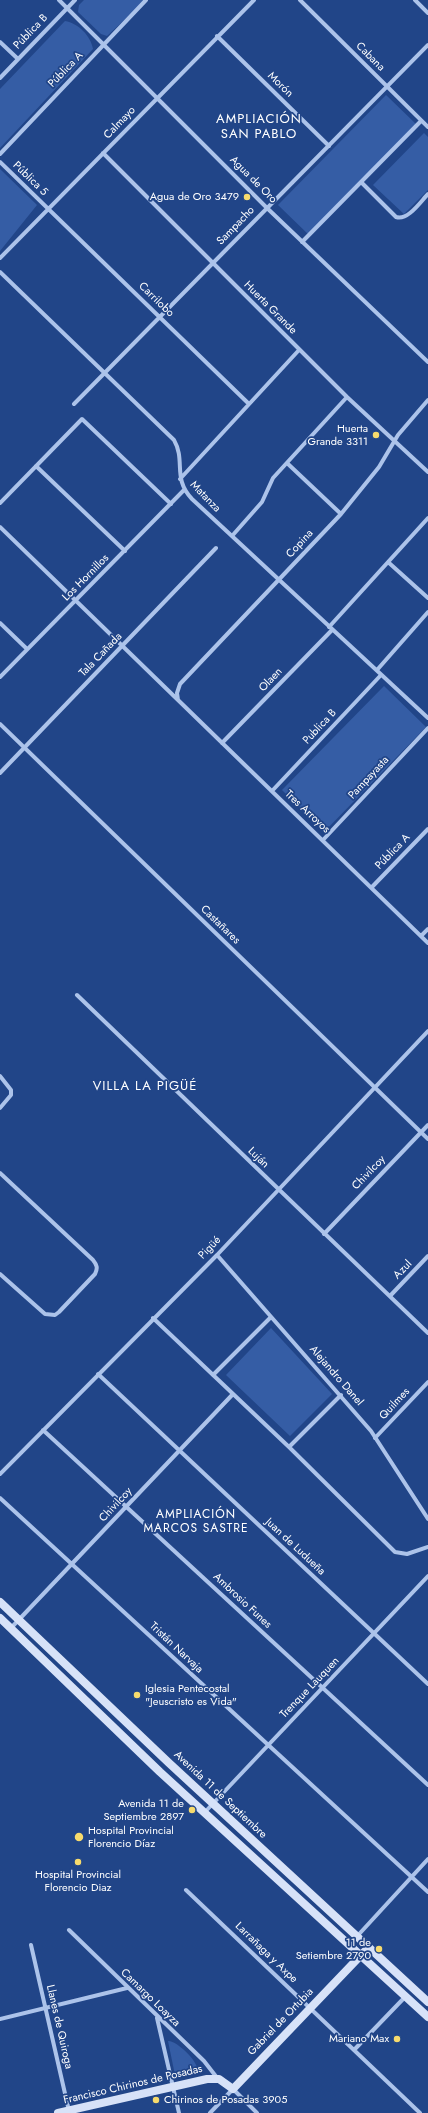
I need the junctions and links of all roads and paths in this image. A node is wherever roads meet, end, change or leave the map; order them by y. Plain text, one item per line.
1 (59, 0) edge
2 (75, 0) edge
3 (146, 0) edge
4 (254, 0) edge
5 (300, 0) edge
6 (415, 0) edge
7 (68, 8) junction
8 (428, 13) edge
9 (217, 36) junction
10 (0, 42) edge
11 (104, 44) junction
12 (428, 45) edge
13 (18, 59) junction
14 (0, 78) edge
15 (388, 87) junction
16 (157, 97) junction
17 (421, 121) junction
18 (428, 127) edge
19 (329, 146) junction
20 (104, 153) junction
21 (0, 154) edge
22 (0, 162) edge
23 (361, 182) junction
24 (428, 194) edge
25 (267, 208) junction
26 (49, 209) junction
27 (302, 242) junction
28 (0, 258) edge
29 (213, 263) junction
30 (0, 272) edge
31 (160, 317) junction
32 (299, 350) junction
33 (428, 362) edge
34 (105, 372) junction
35 (347, 397) junction
36 (428, 400) edge
37 (74, 404) dead end
38 (249, 404) junction
39 (394, 441) junction
40 (287, 463) junction
41 (36, 466) junction
42 (428, 472) edge
43 (180, 479) junction
44 (184, 490) junction
45 (0, 503) edge
46 (172, 504) junction
47 (341, 514) junction
48 (428, 518) edge
49 (0, 527) edge
50 (232, 536) junction
51 (216, 548) dead end
52 (124, 551) junction
53 (388, 562) junction
54 (279, 580) junction
55 (428, 598) edge
56 (76, 600) junction
57 (428, 612) edge
58 (0, 623) edge
59 (330, 628) junction
60 (122, 646) junction
61 (27, 649) junction
62 (377, 670) junction
63 (381, 675) junction
64 (0, 677) edge
65 (178, 700) junction
66 (428, 718) edge
67 (0, 724) edge
68 (428, 728) edge
69 (222, 743) junction
70 (24, 748) junction
71 (0, 773) edge
72 (272, 791) junction
73 (428, 829) edge
74 (323, 840) junction
75 (372, 887) junction
76 (428, 929) edge
77 (422, 936) junction
78 (428, 942) edge
79 (78, 995) dead end
80 (428, 1031) edge
81 (0, 1076) edge
82 (375, 1087) junction
83 (0, 1108) edge
84 (428, 1125) edge
85 (421, 1132) junction
86 (428, 1138) edge
87 (0, 1173) edge
88 (278, 1190) junction
89 (324, 1234) junction
90 (217, 1255) junction
91 (428, 1256) edge
92 (0, 1274) edge
93 (390, 1296) junction
94 (271, 1317) junction
95 (153, 1318) junction
96 (428, 1333) edge
97 (98, 1374) junction
98 (213, 1374) junction
99 (428, 1382) edge
100 (233, 1394) junction
101 (341, 1395) junction
102 (43, 1430) junction
103 (375, 1438) junction
104 (289, 1447) junction
105 (179, 1451) junction
106 (0, 1474) edge
107 (0, 1498) edge
108 (126, 1507) junction
109 (428, 1520) edge
110 (428, 1547) edge
111 (72, 1564) junction
112 (428, 1576) edge
113 (0, 1602) edge
114 (0, 1618) edge
115 (19, 1620) junction
116 (11, 1628) junction
117 (374, 1633) junction
118 (428, 1684) edge
119 (322, 1688) junction
120 (268, 1745) junction
121 (428, 1786) edge
122 (213, 1803) junction
123 (205, 1812) junction
124 (428, 1859) edge
125 (412, 1877) junction
126 (186, 1890) dead end
127 (428, 1892) edge
128 (69, 1930) dead end
129 (357, 1936) junction
130 (350, 1944) junction
131 (31, 1945) dead end
132 (368, 1947) junction
133 (361, 1954) junction
134 (127, 1988) junction
135 (406, 1996) junction
136 (428, 2002) edge
137 (46, 2008) junction
138 (310, 2008) junction
139 (157, 2017) junction
140 (428, 2017) edge
141 (0, 2018) edge
142 (354, 2050) junction
143 (218, 2079) junction
144 (173, 2087) junction
145 (233, 2089) junction
146 (69, 2112) edge
147 (58, 2113) edge
148 (179, 2113) edge
149 (210, 2113) edge
150 (257, 2113) edge
151 (420, 2113) edge

1 - 7 street, Agua de Oro
2 - 7 street, Pública B
3 - 11 street, Pública A
4 - 9 street, Calmayo
5 - 15 street, Cabana
6 - 8 street
7 - 11 street, Agua de Oro
7 - 13 street, Pública B
9 - 16 street, Calmayo
9 - 19 street, Morón
10 - 13 street
11 - 16 street, Agua de Oro
11 - 21 street, Pública A
12 - 15 street, Sampacho
13 - 14 street, Pública B
15 - 17 street, Cabana
15 - 19 street, Sampacho
16 - 20 street, Calmayo
16 - 25 street, Agua de Oro
17 - 18 street, Cabana
17 - 23 street
19 - 25 street, Sampacho
20 - 26 street, Calmayo
20 - 29 street, Huerta Grande
22 - 26 street, Pública 5
23 - 24 street
23 - 27 street
25 - 27 street, Agua de Oro
25 - 29 street, Sampacho
26 - 28 street, Calmayo
26 - 31 street, Carrilobo
27 - 33 street, Agua de Oro
29 - 31 street, Sampacho
29 - 32 street, Huerta Grande
30 - 34 street, Matanza
31 - 34 street, Sampacho
31 - 38 street, Carrilobo
32 - 35 street, Huerta Grande
32 - 38 street
34 - 37 street, Sampacho
34 - 43 street, Matanza
35 - 39 street, Huerta Grande
35 - 40 street
36 - 39 street, Copina
38 - 43 street
39 - 42 street, Huerta Grande
39 - 47 street, Copina
40 - 47 street
40 - 50 street
41 - 45 street
41 - 46 street
41 - 52 street
43 - 44 street, Matanza
44 - 46 street, Los Hornillos
44 - 50 street, Matanza
46 - 52 street, Los Hornillos
47 - 54 street, Copina
48 - 53 street, Olaen
49 - 56 street, Tres Arroyos
50 - 54 street, Matanza
51 - 60 street, Tala Cañada
52 - 56 street, Los Hornillos
53 - 55 street
53 - 59 street, Olaen
54 - 59 street, Matanza
54 - 65 street, Copina
56 - 60 street, Tres Arroyos
56 - 61 street, Los Hornillos
57 - 62 street
58 - 61 street
59 - 62 street, Matanza
59 - 69 street, Olaen
60 - 65 street, Tres Arroyos
60 - 70 street, Tala Cañada
61 - 64 street, Los Hornillos
62 - 63 street, Matanza
63 - 66 street, Matanza
63 - 72 street, Publica B
65 - 69 street, Tres Arroyos
67 - 70 street, Castañares
68 - 74 street, Pampayasta
69 - 72 street, Tres Arroyos
70 - 71 street, Tala Cañada
70 - 82 street, Castañares
72 - 74 street, Tres Arroyos
73 - 75 street, Pública A
74 - 75 street, Tres Arroyos
75 - 77 street, Tres Arroyos
76 - 77 street
77 - 78 street, Tres Arroyos
79 - 88 street, Luján
80 - 82 street, Pigüé
81 - 83 street
82 - 85 street, Castañares
82 - 88 street, Pigüé
84 - 85 street, Chivilcoy
85 - 86 street, Castañares
85 - 89 street, Chivilcoy
87 - 92 street
88 - 89 street, Luján
88 - 90 street, Pigüé
89 - 93 street, Luján
90 - 94 street, Alejandro Danel
90 - 95 street, Pigüé
91 - 93 street, Azul
93 - 96 street, Luján
94 - 98 street
94 - 101 street, Alejandro Danel
95 - 97 street, Pigüé
95 - 98 street
97 - 102 street, Pigüé
97 - 105 street, Juan de Ludueña
98 - 100 street
99 - 103 street, Quilmes
100 - 104 street
100 - 105 street, Chivilcoy
101 - 103 street, Alejandro Danel
101 - 104 street
102 - 106 street, Pigüé
102 - 108 street, Ambrosio Funes
103 - 109 street, Alejandro Danel
104 - 110 street
105 - 108 street, Chivilcoy
105 - 117 street, Juan de Ludueña
107 - 111 street, Tristán Narvaja
108 - 111 street, Chivilcoy
108 - 119 street, Ambrosio Funes
111 - 115 street, Chivilcoy
111 - 120 street, Tristán Narvaja
112 - 117 street, Trenque Lauquen
113 - 115 main road, Avenida 11 de Septiembre
114 - 116 main road, Avenida 11 de Septiembre
115 - 116 street, Chivilcoy
115 - 122 main road, Avenida 11 de Septiembre
116 - 123 main road, Avenida 11 de Septiembre
117 - 118 street, Juan de Ludueña
117 - 119 street, Trenque Lauquen
119 - 120 street, Trenque Lauquen
119 - 121 street, Ambrosio Funes
120 - 122 street, Trenque Lauquen
120 - 125 street, Tristán Narvaja
122 - 123 street, Trenque Lauquen
122 - 129 main road, Avenida 11 de Septiembre
123 - 130 main road, Avenida 11 de Septiembre
124 - 125 street
125 - 127 street, Tristán Narvaja
125 - 129 street
126 - 138 street, Larrañaga y Axpe
128 - 134 street, Camargo Loayza
129 - 130 street
129 - 132 main road, Avenida 11 de Septiembre
130 - 133 main road, Avenida 11 de Septiembre
131 - 137 street, Llanes de Quiroga
132 - 133 main road, Gabriel de Ortubia
132 - 136 main road, Avenida 11 de Septiembre
133 - 135 main road, Avenida 11 de Septiembre
133 - 138 main road, Gabriel de Ortubia
134 - 137 street
134 - 139 street, Camargo Loayza
135 - 140 main road, Avenida 11 de Septiembre
135 - 142 street
137 - 141 street
137 - 146 street, Llanes de Quiroga
138 - 142 street, Larrañaga y Axpe
138 - 145 main road, Gabriel de Ortubia
139 - 143 street, Camargo Loayza
139 - 144 street
142 - 151 street, Larrañaga y Axpe
143 - 144 main road, Francisco Chirinos de Posadas
143 - 145 main road, Francisco Chirinos de Posadas
144 - 146 main road, Francisco Chirinos de Posadas
144 - 148 street
145 - 149 street, Gabriel de Ortubia
145 - 150 street
146 - 147 main road, Francisco Chirinos de Posadas

